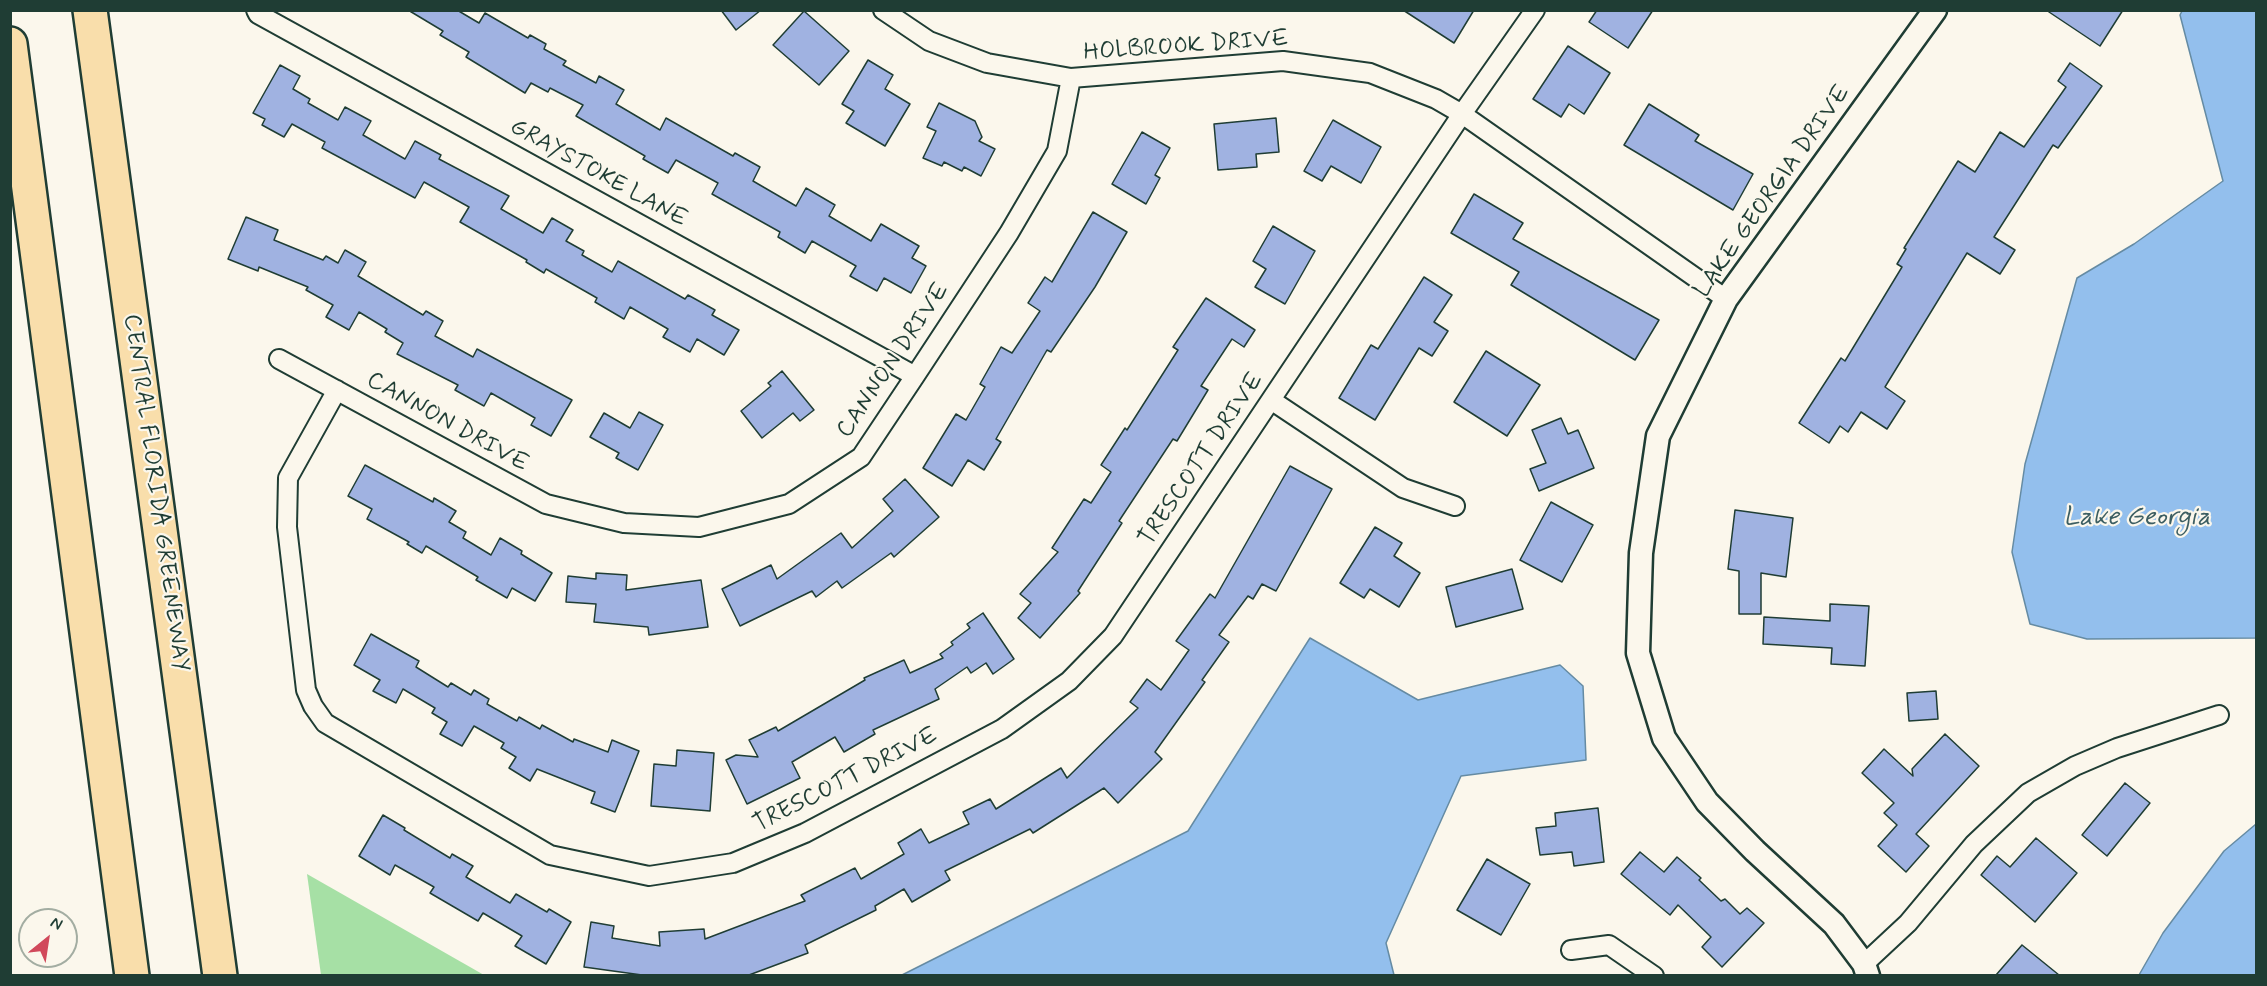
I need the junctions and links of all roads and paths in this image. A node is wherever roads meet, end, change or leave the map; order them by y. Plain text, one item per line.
1 (90, 10) edge
2 (883, 10) edge
3 (1535, 10) edge
4 (1935, 10) edge
5 (257, 12) edge
6 (10, 44) edge
7 (1071, 78) junction
8 (1462, 114) junction
9 (1726, 299) junction
10 (279, 359) dead end
11 (915, 376) junction
12 (337, 390) junction
13 (1271, 400) junction
14 (1455, 506) dead end
15 (2220, 715) dead end
16 (1571, 950) dead end
17 (1866, 970) edge
18 (132, 975) edge
19 (220, 975) edge
20 (1654, 975) edge

1 - 19 highway, CENTRAL FLORIDA GREENEWAY
2 - 7 street, HOLBROOK DRIVE
3 - 8 street, TRESCOTT DRIVE
4 - 9 street, LAKE GEORGIA DRIVE
5 - 11 street, GRAYSTOKE LANE
6 - 18 highway
7 - 8 street, HOLBROOK DRIVE
7 - 11 street, CANNON DRIVE
8 - 9 street, HOLBROOK DRIVE
8 - 13 street, TRESCOTT DRIVE
9 - 17 street, LAKE GEORGIA DRIVE
10 - 12 street, CANNON DRIVE
11 - 12 street, CANNON DRIVE
12 - 13 street, TRESCOTT DRIVE
13 - 14 street
15 - 17 street
16 - 20 street

